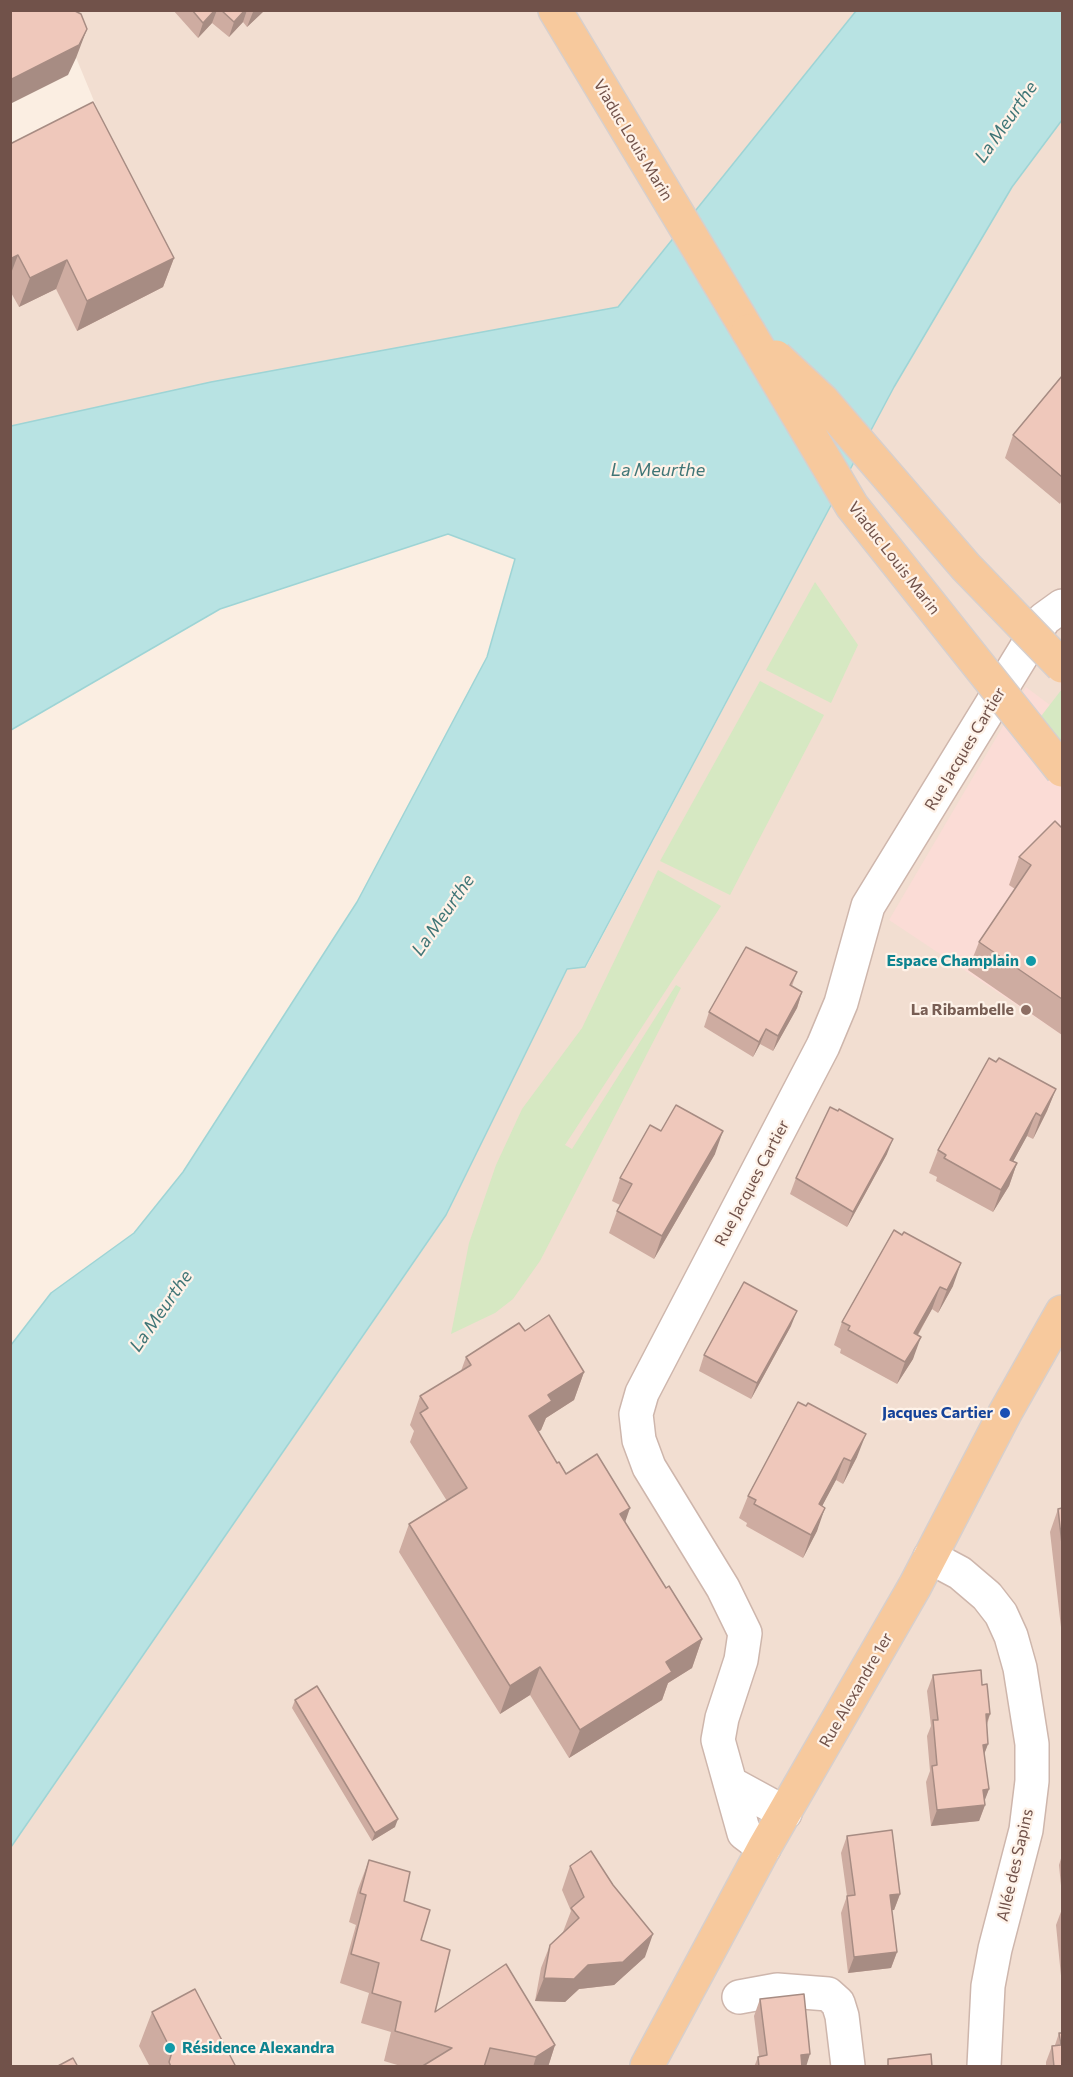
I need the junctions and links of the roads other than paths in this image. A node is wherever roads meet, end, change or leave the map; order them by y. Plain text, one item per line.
1 (555, 10) edge
2 (748, 331) junction
3 (1062, 606) edge
4 (1062, 666) edge
5 (1062, 770) edge
6 (1062, 1312) edge
7 (930, 1557) junction
8 (730, 1783) junction
9 (785, 1813) junction
10 (764, 1848) junction
11 (739, 1996) dead end
12 (647, 2067) edge
13 (848, 2067) edge
14 (984, 2067) edge

1 - 2 main road, Viaduc Louis Marin
2 - 4 main road, Viaduc Louis Marin, bridge
2 - 5 main road, Viaduc Louis Marin, bridge
3 - 8 street, Rue Jacques Cartier
6 - 7 main road, Rue Alexandre 1er
7 - 9 main road, Rue Alexandre 1er
7 - 14 street, Allée des Sapins
8 - 9 street
8 - 10 street, Rue Jacques Cartier
9 - 10 main road, Rue Alexandre 1er
10 - 12 main road, Rue Alexandre 1er
11 - 13 street

